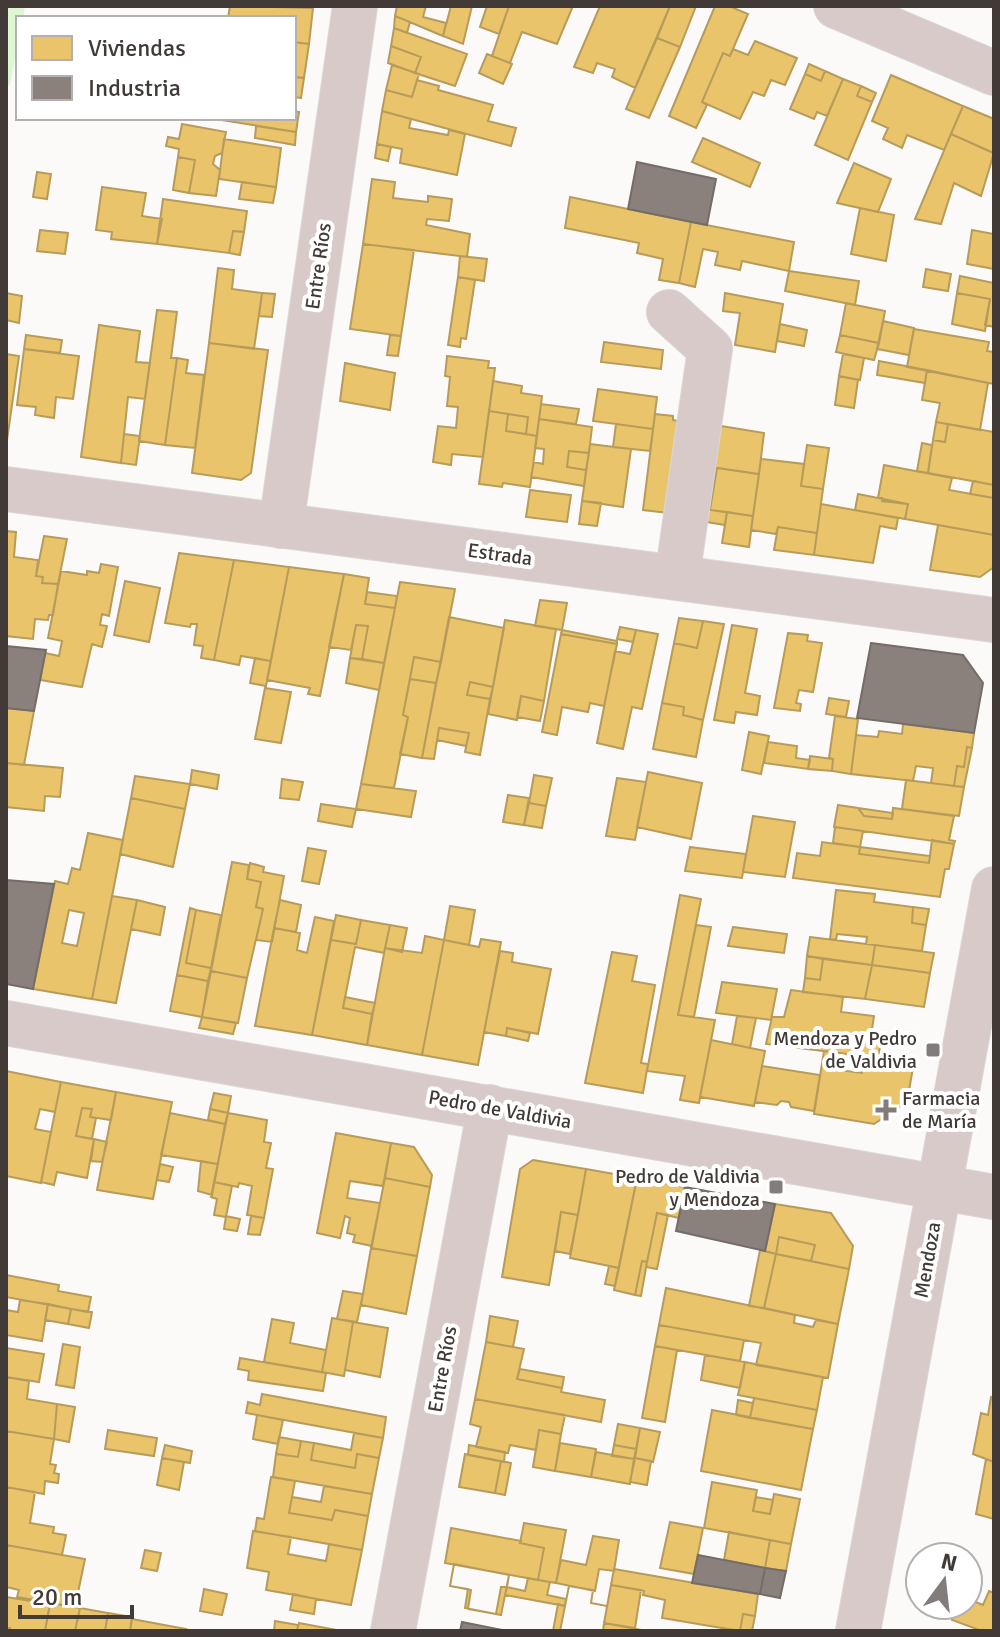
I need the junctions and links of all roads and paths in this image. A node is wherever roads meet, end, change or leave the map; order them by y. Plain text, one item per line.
1 (355, 6) edge
2 (836, 6) edge
3 (994, 73) edge
4 (669, 312) dead end
5 (6, 489) edge
6 (281, 526) junction
7 (677, 578) junction
8 (994, 620) edge
9 (994, 889) edge
10 (6, 1023) edge
11 (490, 1107) junction
12 (940, 1187) junction
13 (994, 1197) edge
14 (393, 1631) edge
15 (858, 1631) edge

1 - 6 street, Entre Ríos
2 - 3 street
4 - 7 street
5 - 6 street, Estrada
6 - 7 street, Estrada
7 - 8 street, Estrada
9 - 12 street, Mendoza
10 - 11 street, Pedro de Valdivia
11 - 12 street, Pedro de Valdivia
11 - 14 street, Entre Ríos
12 - 13 street, Pedro de Valdivia
12 - 15 street, Mendoza

